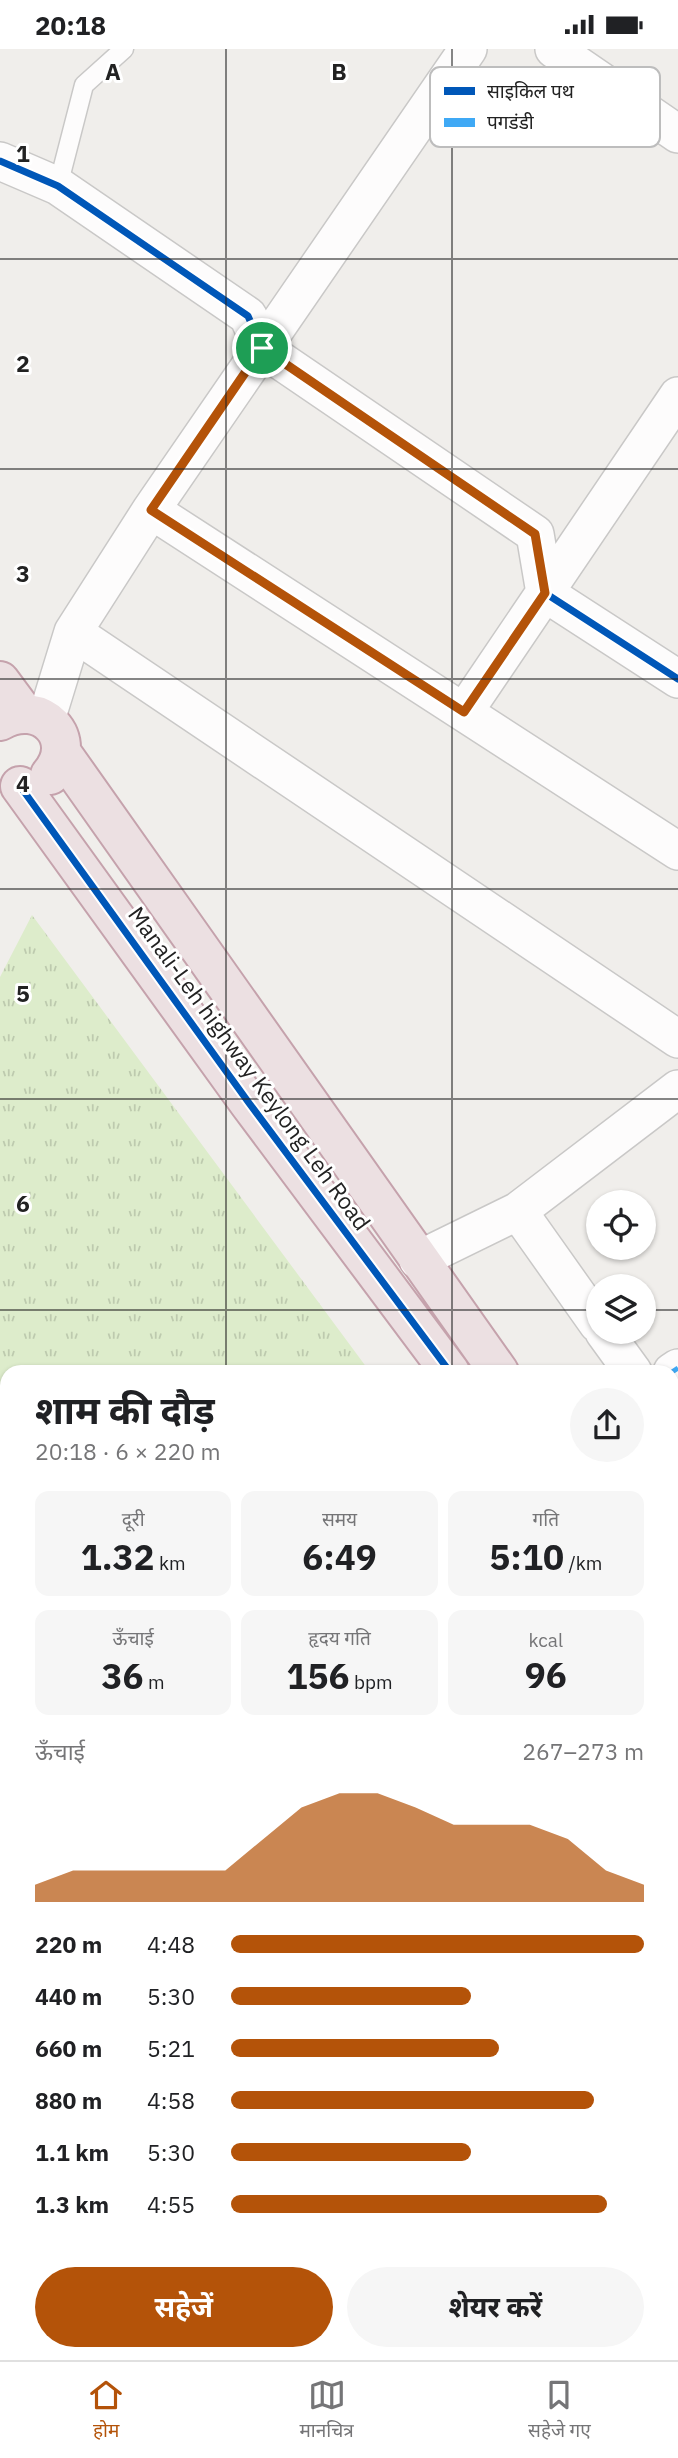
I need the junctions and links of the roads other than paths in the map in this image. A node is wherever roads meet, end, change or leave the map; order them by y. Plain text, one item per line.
1 (124, 49) edge
2 (468, 49) edge
3 (554, 49) edge
4 (456, 67) edge
5 (580, 67) edge
6 (430, 104) edge
7 (660, 122) edge
8 (678, 134) edge
9 (0, 161) edge
10 (58, 186) junction
11 (262, 348) junction
12 (678, 396) edge
13 (151, 510) junction
14 (545, 593) junction
15 (72, 632) junction
16 (678, 679) edge
17 (0, 681) edge
18 (464, 712) junction
19 (32, 726) edge
20 (10, 781) edge
21 (676, 847) edge
22 (678, 1039) edge
23 (678, 1089) edge
24 (518, 1211) junction
25 (418, 1260) junction
26 (586, 1307) edge
27 (613, 1344) edge
28 (445, 1365) edge
29 (494, 1365) edge
30 (628, 1365) edge

1 - 10 lane
2 - 4 street
3 - 5 street
6 - 11 street
7 - 8 street
9 - 10 street
10 - 11 street
11 - 13 street
11 - 14 street
12 - 14 street
13 - 15 street
13 - 18 street
14 - 16 street
14 - 18 street
15 - 19 street
15 - 22 street
17 - 19 highway, Manali-Leh highway Keylong Leh Road
18 - 21 street
19 - 20 highway
19 - 25 highway, Manali-Leh highway Keylong Leh Road
20 - 28 highway, Manali-Leh highway Keylong Leh Road
23 - 24 street
24 - 25 street
24 - 26 street
25 - 29 highway, Manali-Leh highway Keylong Leh Road
27 - 30 street

